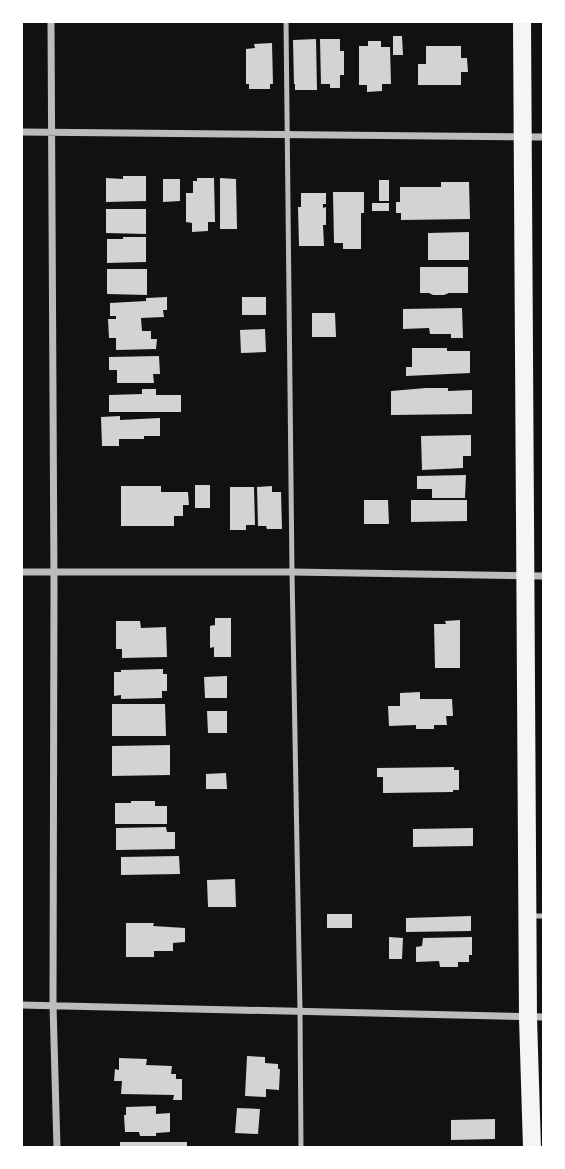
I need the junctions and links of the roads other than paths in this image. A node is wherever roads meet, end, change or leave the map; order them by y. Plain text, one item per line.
1 (51, 21) edge
2 (286, 21) edge
3 (522, 21) edge
4 (21, 132) edge
5 (52, 132) junction
6 (288, 135) junction
7 (524, 137) junction
8 (544, 137) edge
9 (21, 572) edge
10 (53, 572) junction
11 (292, 572) junction
12 (535, 576) edge
13 (536, 916) edge
14 (21, 1005) edge
15 (53, 1005) junction
16 (300, 1012) junction
17 (536, 1018) edge
18 (57, 1148) edge
19 (301, 1148) edge
20 (531, 1148) edge

1 - 5 street
2 - 6 lane
3 - 7 main road
4 - 5 street
5 - 6 street
5 - 10 street
6 - 7 street
6 - 11 lane
7 - 8 street
7 - 12 main road
9 - 10 street
10 - 11 street
10 - 15 street
11 - 12 street
11 - 16 lane
12 - 13 main road
13 - 17 main road
14 - 15 street
15 - 16 street
15 - 18 street
16 - 17 street
16 - 19 lane
17 - 20 main road

